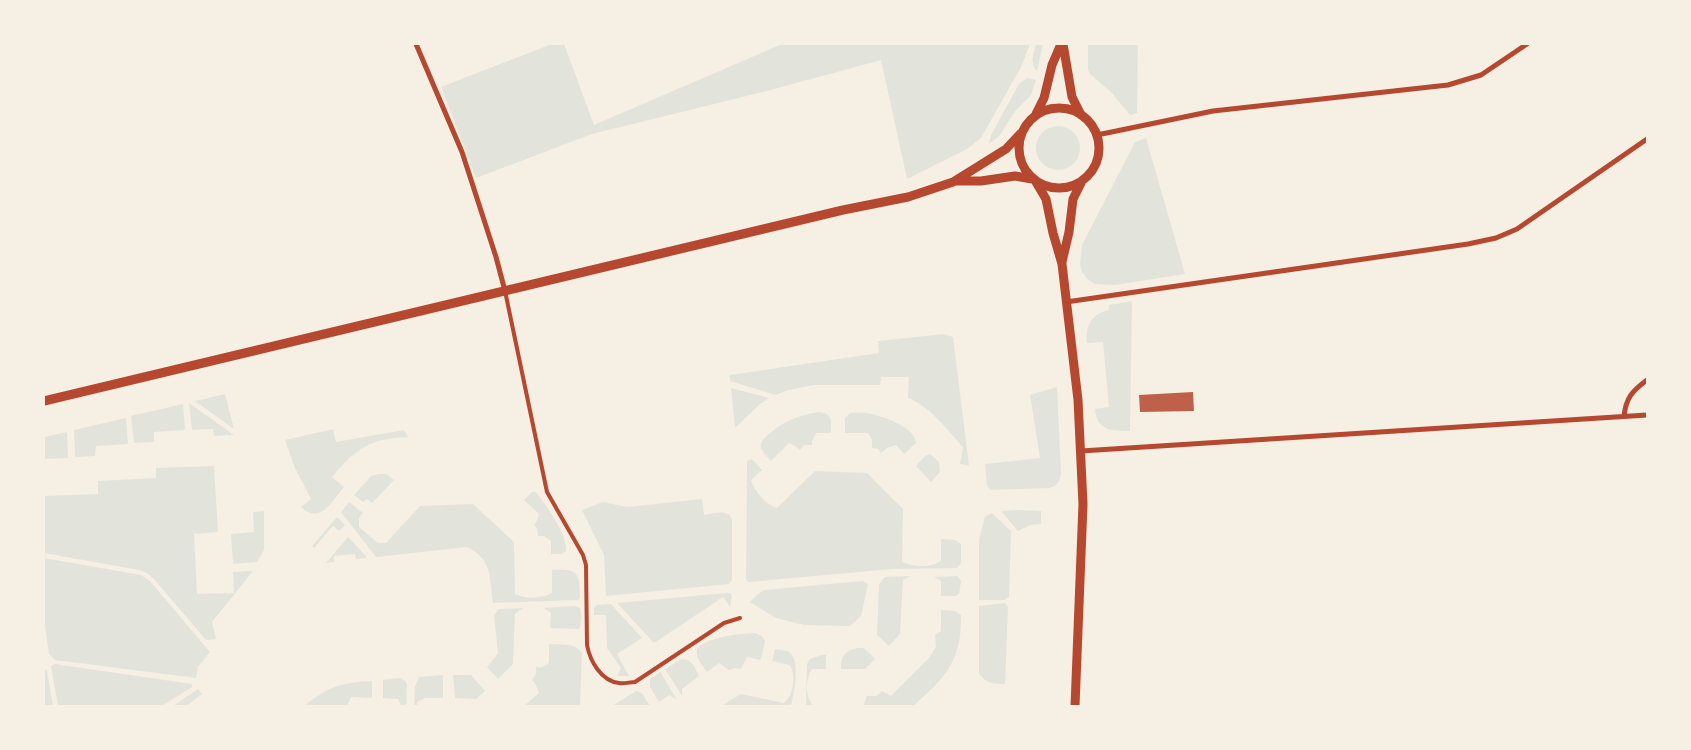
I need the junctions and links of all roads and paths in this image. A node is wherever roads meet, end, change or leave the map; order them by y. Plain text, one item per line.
1 (416, 44) edge
2 (1062, 44) edge
3 (1527, 44) edge
4 (1036, 115) junction
5 (1081, 115) junction
6 (1021, 133) junction
7 (1097, 135) junction
8 (1647, 139) edge
9 (1034, 180) junction
10 (1083, 181) junction
11 (953, 182) junction
12 (1062, 264) junction
13 (505, 291) junction
14 (1066, 302) junction
15 (1647, 380) edge
16 (44, 401) edge
17 (1647, 415) edge
18 (1624, 416) junction
19 (1081, 451) junction
20 (740, 618) dead end
21 (1075, 706) edge

1 - 13 street
2 - 4 street
2 - 5 street
3 - 7 street
4 - 5 street
4 - 6 street
5 - 7 street
6 - 9 street
6 - 11 street
7 - 10 street
8 - 14 street
9 - 10 street
9 - 11 street
9 - 12 street
10 - 12 street
11 - 13 street
12 - 14 street
13 - 16 street
13 - 20 lane
14 - 19 street
15 - 18 street
17 - 18 street
18 - 19 street
19 - 21 street

